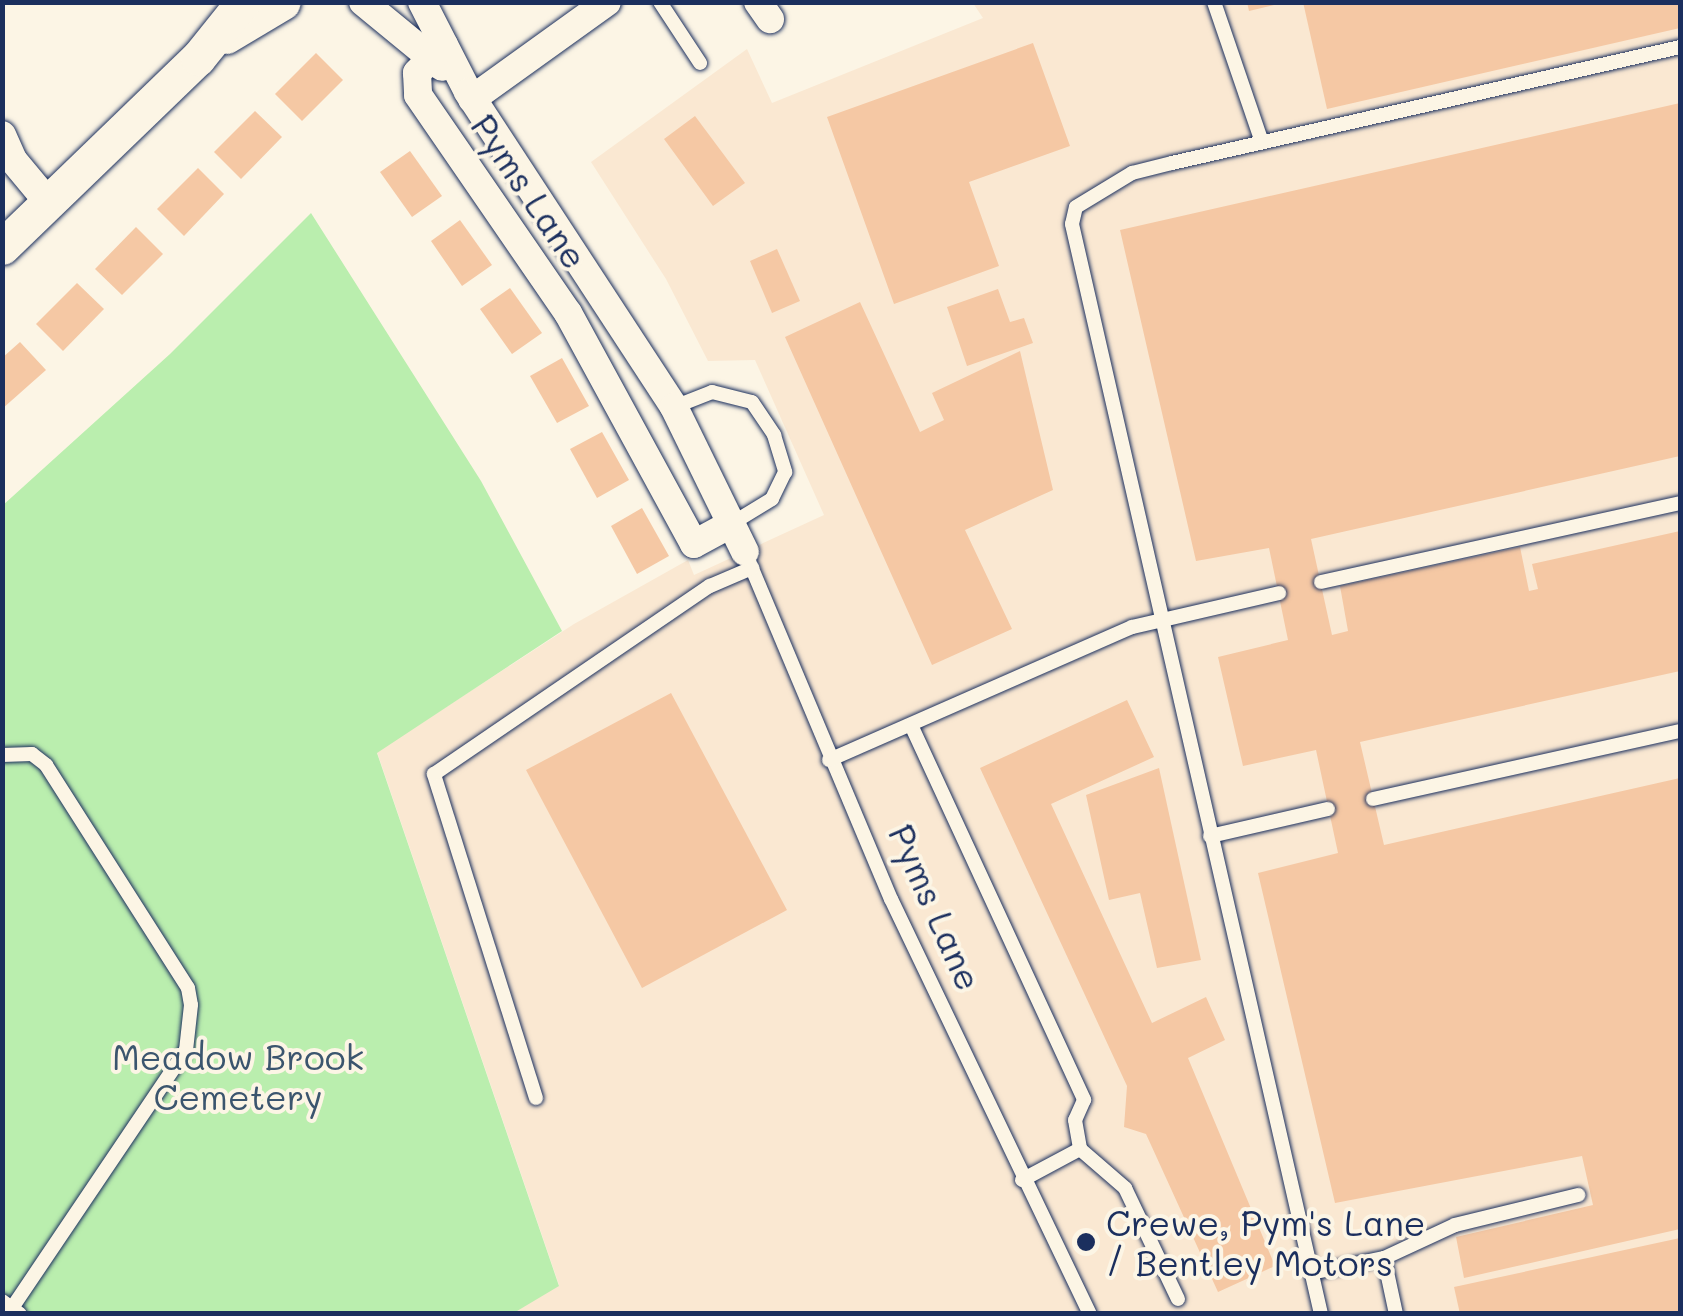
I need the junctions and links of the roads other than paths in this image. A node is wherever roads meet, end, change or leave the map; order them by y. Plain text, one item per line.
1 (243, 2) edge
2 (283, 2) edge
3 (363, 2) edge
4 (422, 2) edge
5 (607, 2) edge
6 (660, 2) edge
7 (1214, 2) edge
8 (1680, 48) edge
9 (436, 50) junction
10 (198, 58) junction
11 (700, 63) dead end
12 (470, 96) junction
13 (2, 135) edge
14 (1262, 142) junction
15 (48, 202) junction
16 (2, 246) edge
17 (674, 407) junction
18 (1680, 503) edge
19 (732, 524) junction
20 (749, 560) junction
21 (1321, 582) dead end
22 (1279, 593) dead end
23 (1162, 616) junction
24 (911, 725) junction
25 (1680, 732) edge
26 (2, 755) edge
27 (829, 760) junction
28 (1373, 799) dead end
29 (1328, 809) dead end
30 (1210, 836) junction
31 (536, 1098) dead end
32 (1080, 1149) junction
33 (1022, 1180) junction
34 (1578, 1195) dead end
35 (1384, 1258) junction
36 (1312, 1273) junction
37 (1178, 1299) dead end
38 (12, 1307) edge
39 (1090, 1314) edge
40 (1321, 1314) edge
41 (1396, 1314) edge

1 - 10 street
2 - 10 street
3 - 9 street, Pyms Lane
4 - 9 street, Pyms Lane
5 - 12 street
6 - 11 lane
7 - 14 lane
8 - 14 lane
9 - 12 street, Pyms Lane
9 - 19 street, Pyms Lane
10 - 15 street
12 - 17 street, Pyms Lane
13 - 15 street
14 - 23 lane
15 - 16 street
17 - 19 street, Pyms Lane
17 - 19 lane
18 - 21 lane
19 - 20 street, Pyms Lane
20 - 27 lane, Pyms Lane
20 - 31 lane
22 - 23 lane
23 - 24 lane
23 - 30 lane
24 - 27 lane
24 - 32 lane
25 - 28 lane
26 - 38 lane
27 - 33 lane, Pyms Lane
29 - 30 lane
30 - 36 lane
32 - 33 lane
32 - 37 lane
33 - 39 lane, Pyms Lane
34 - 35 lane
35 - 36 lane
35 - 41 lane
36 - 40 lane

